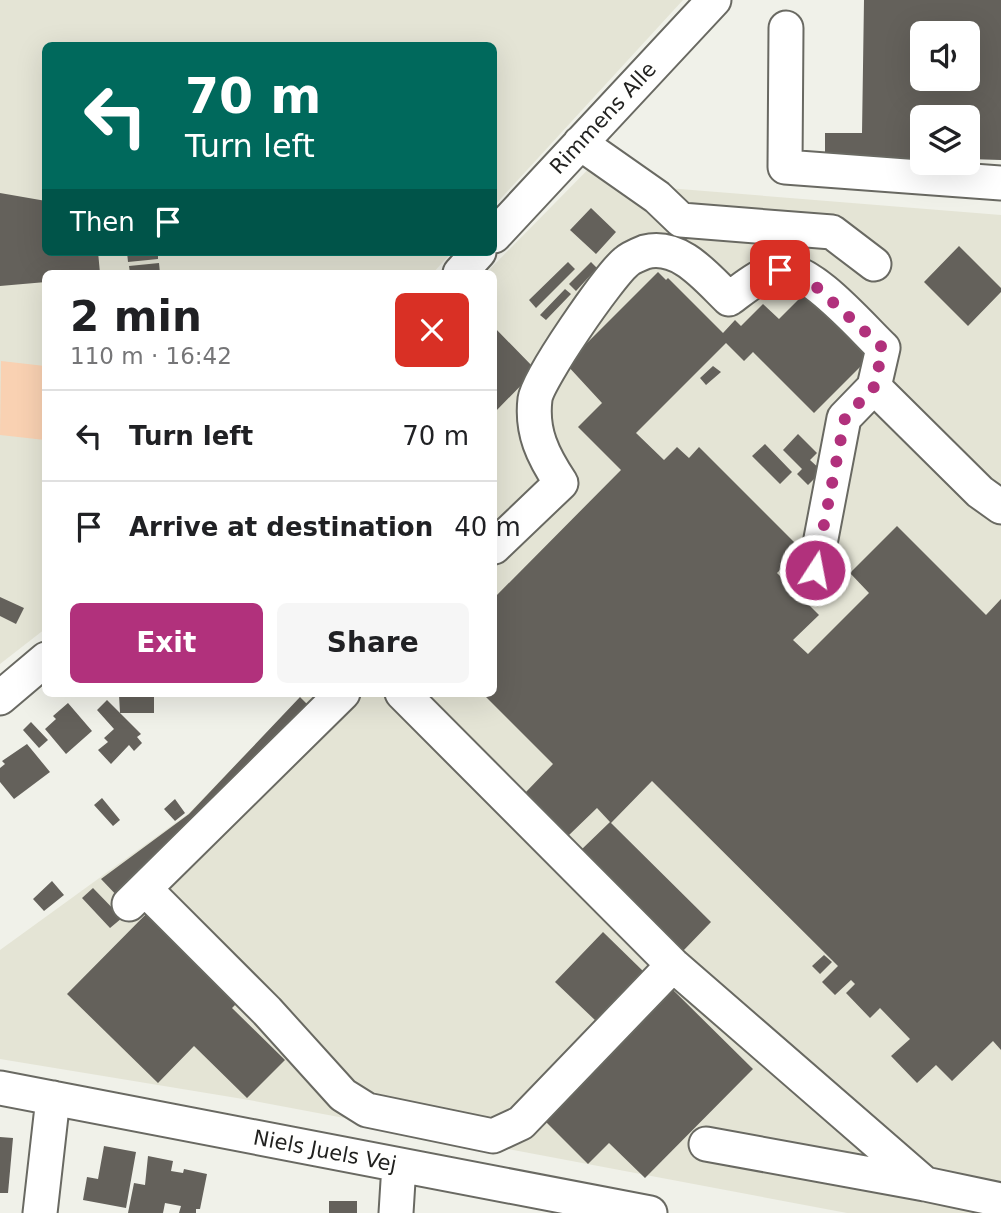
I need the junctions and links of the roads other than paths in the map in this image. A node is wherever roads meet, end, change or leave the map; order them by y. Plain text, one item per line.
1 (713, 0) edge
2 (786, 28) dead end
3 (580, 143) junction
4 (1001, 183) edge
5 (657, 197) junction
6 (497, 233) edge
7 (665, 254) junction
8 (475, 256) edge
9 (874, 264) dead end
10 (463, 270) edge
11 (874, 387) junction
12 (1001, 507) edge
13 (497, 544) edge
14 (815, 570) dead end
15 (42, 662) edge
16 (2, 692) edge
17 (339, 697) edge
18 (406, 697) edge
19 (673, 965) junction
20 (0, 1088) edge
21 (54, 1098) junction
22 (706, 1144) dead end
23 (399, 1165) junction
24 (925, 1184) junction
25 (1001, 1200) edge
26 (40, 1213) edge
27 (396, 1213) edge
28 (650, 1213) edge

1 - 3 street, Rimmens Alle
2 - 4 street
3 - 5 street
3 - 6 street, Rimmens Alle
5 - 7 street
5 - 9 street
7 - 11 street
7 - 13 street
8 - 10 street
11 - 12 street
11 - 14 street
15 - 16 street
17 - 19 street
18 - 19 street
19 - 24 street
20 - 21 street, Niels Juels Vej
21 - 23 street, Niels Juels Vej
21 - 26 street
22 - 24 street
23 - 27 street
23 - 28 street, Niels Juels Vej
24 - 25 street

